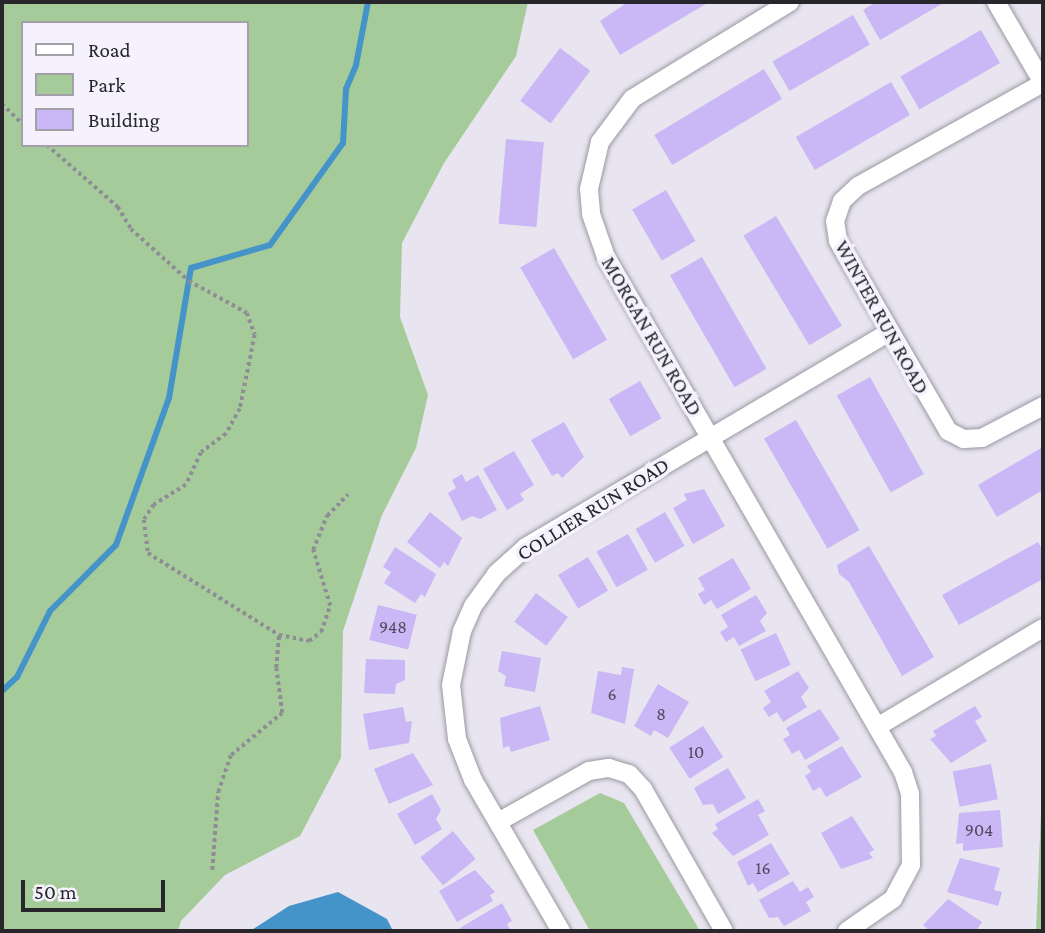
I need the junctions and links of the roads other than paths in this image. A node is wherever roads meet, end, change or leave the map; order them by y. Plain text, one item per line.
1 (790, 2) edge
2 (996, 2) edge
3 (1043, 83) edge
4 (889, 332) junction
5 (1043, 406) edge
6 (710, 436) junction
7 (1043, 628) edge
8 (877, 727) junction
9 (498, 822) junction
10 (561, 931) edge
11 (724, 931) edge
12 (847, 931) edge

1 - 6 street, MORGAN RUN ROAD
2 - 3 street
3 - 4 street, WINTER RUN ROAD
4 - 5 street, WINTER RUN ROAD
4 - 6 street, COLLIER RUN ROAD
6 - 8 street, MORGAN RUN ROAD
6 - 9 street, COLLIER RUN ROAD
7 - 8 street
8 - 12 street
9 - 10 street, COLLIER RUN ROAD
9 - 11 street

